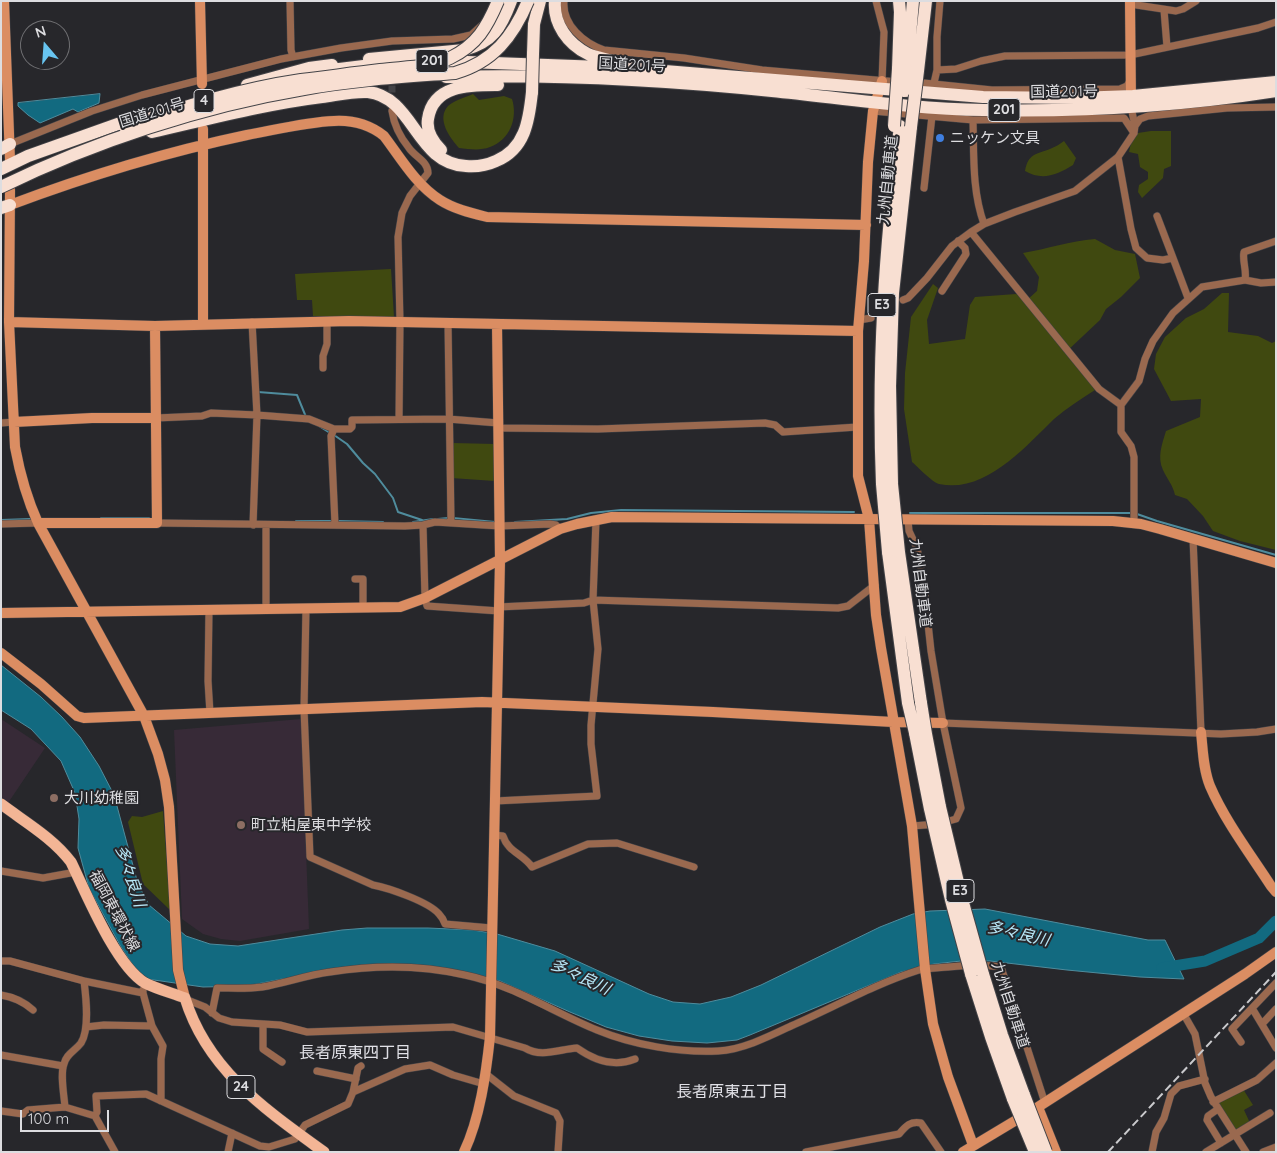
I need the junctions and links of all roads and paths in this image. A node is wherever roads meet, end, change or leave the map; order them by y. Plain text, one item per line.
1 (4, 1) edge
2 (200, 1) edge
3 (290, 1) edge
4 (511, 1) edge
5 (527, 1) edge
6 (540, 1) edge
7 (554, 1) edge
8 (564, 1) edge
9 (876, 1) edge
10 (899, 1) edge
11 (913, 1) edge
12 (926, 1) edge
13 (940, 1) edge
14 (1196, 1) edge
15 (493, 2) edge
16 (1130, 3) edge
17 (1164, 10) junction
18 (1276, 22) edge
19 (392, 41) junction
20 (1167, 47) junction
21 (392, 51) dead end
22 (529, 54) junction
23 (1130, 55) junction
24 (293, 57) junction
25 (628, 68) junction
26 (907, 70) junction
27 (937, 70) junction
28 (415, 71) junction
29 (1276, 76) edge
30 (1131, 79) junction
31 (640, 81) junction
32 (202, 82) junction
33 (1276, 82) edge
34 (934, 83) junction
35 (880, 85) junction
36 (231, 89) junction
37 (1276, 91) edge
38 (529, 92) junction
39 (1229, 93) junction
40 (1276, 96) edge
41 (1132, 102) junction
42 (875, 106) junction
43 (1276, 107) edge
44 (392, 111) tunnel mouth
45 (932, 116) junction
46 (973, 120) junction
47 (902, 126) junction
48 (203, 129) dead end
49 (1134, 129) junction
50 (149, 130) junction
51 (202, 145) junction
52 (6, 146) edge
53 (1118, 157) junction
54 (6, 165) edge
55 (1, 178) edge
56 (420, 183) junction
57 (924, 188) dead end
58 (4, 189) edge
59 (6, 206) edge
60 (1158, 216) dead end
61 (866, 224) junction
62 (984, 224) junction
63 (971, 232) junction
64 (958, 241) junction
65 (1276, 241) edge
66 (1173, 258) junction
67 (1245, 280) junction
68 (1276, 282) edge
69 (942, 291) dead end
70 (1188, 298) junction
71 (903, 300) dead end
72 (871, 318) dead end
73 (327, 321) junction
74 (5, 322) edge
75 (252, 322) junction
76 (400, 322) junction
77 (448, 323) junction
78 (203, 324) junction
79 (497, 324) junction
80 (155, 326) junction
81 (858, 326) junction
82 (323, 368) dead end
83 (1121, 405) junction
84 (257, 415) junction
85 (156, 418) junction
86 (399, 419) junction
87 (448, 419) junction
88 (14, 422) junction
89 (1, 423) edge
90 (498, 426) junction
91 (857, 427) junction
92 (334, 429) junction
93 (887, 484) junction
94 (870, 519) junction
95 (596, 520) junction
96 (908, 520) junction
97 (451, 522) junction
98 (157, 523) junction
99 (1134, 523) junction
100 (1, 524) edge
101 (38, 524) junction
102 (335, 524) junction
103 (254, 525) junction
104 (266, 525) junction
105 (423, 525) junction
106 (500, 526) junction
107 (560, 529) junction
108 (1193, 538) junction
109 (500, 560) junction
110 (1276, 562) edge
111 (355, 578) dead end
112 (875, 585) junction
113 (425, 598) junction
114 (593, 600) junction
115 (363, 608) junction
116 (306, 609) junction
117 (498, 609) junction
118 (209, 610) junction
119 (266, 610) junction
120 (87, 612) junction
121 (1, 613) edge
122 (1, 653) edge
123 (497, 702) junction
124 (593, 706) junction
125 (304, 709) junction
126 (210, 713) junction
127 (144, 716) junction
128 (893, 722) junction
129 (943, 723) junction
130 (1276, 728) edge
131 (1201, 732) junction
132 (495, 801) junction
133 (1, 804) edge
134 (912, 826) junction
135 (494, 835) junction
136 (694, 867) dead end
137 (1, 871) edge
138 (76, 872) junction
139 (1275, 891) edge
140 (491, 928) junction
141 (1276, 952) edge
142 (1, 961) edge
143 (926, 967) junction
144 (84, 981) junction
145 (491, 982) junction
146 (1276, 983) edge
147 (144, 988) junction
148 (1, 995) edge
149 (185, 998) junction
150 (1252, 1008) junction
151 (1276, 1009) edge
152 (32, 1010) dead end
153 (212, 1013) junction
154 (1183, 1013) junction
155 (263, 1024) junction
156 (1262, 1024) junction
157 (152, 1026) junction
158 (86, 1027) junction
159 (490, 1037) junction
160 (1240, 1042) dead end
161 (1276, 1048) edge
162 (1, 1055) edge
163 (635, 1059) dead end
164 (282, 1062) dead end
165 (1276, 1062) edge
166 (63, 1066) junction
167 (361, 1066) dead end
168 (317, 1071) dead end
169 (356, 1079) junction
170 (485, 1079) junction
171 (1205, 1079) junction
172 (353, 1092) junction
173 (1018, 1097) junction
174 (161, 1101) junction
175 (1213, 1102) junction
176 (1041, 1105) junction
177 (65, 1107) junction
178 (1218, 1109) junction
179 (1, 1111) edge
180 (1270, 1113) dead end
181 (95, 1116) junction
182 (232, 1133) junction
183 (299, 1134) junction
184 (1234, 1134) junction
185 (1221, 1143) junction
186 (973, 1145) junction
187 (1276, 1147) edge
188 (115, 1152) edge
189 (228, 1152) edge
190 (324, 1152) edge
191 (464, 1152) edge
192 (558, 1152) edge
193 (806, 1152) edge
194 (941, 1152) edge
195 (963, 1152) edge
196 (1035, 1152) edge
197 (1046, 1152) edge
198 (1056, 1152) edge
199 (1152, 1152) edge
200 (1206, 1152) edge
201 (1246, 1152) edge
202 (1263, 1152) edge

1 - 52 street
2 - 32 street
3 - 24 street
4 - 36 highway
5 - 22 highway
5 - 28 highway, bridge
6 - 22 highway
7 - 25 highway
8 - 35 street
9 - 35 street
10 - 26 highway
11 - 26 highway, 九州自動車道 / E3
12 - 26 highway, 九州自動車道 / E3
13 - 27 street
14 - 17 street
15 - 19 street
15 - 28 highway, bridge
16 - 17 street
16 - 23 street
17 - 20 street
18 - 20 street
19 - 21 street
19 - 24 street
20 - 23 street
22 - 38 highway, bridge
23 - 27 street
23 - 30 street
24 - 32 street
25 - 35 highway, 国道201号 / 201
25 - 36 highway, 国道201号 / 201
26 - 47 highway, 九州自動車道 / E3, bridge
26 - 47 highway, bridge
27 - 34 street
28 - 55 highway, 4, bridge
28 - 58 highway, bridge
29 - 39 highway, 201
30 - 34 street
30 - 41 street
31 - 38 highway
31 - 42 highway, 国道201号 / 201
31 - 50 highway, 国道201号 / 201
32 - 52 street
33 - 39 highway, 国道201号 / 201
34 - 35 street
35 - 41 highway, 国道201号 / 201
35 - 42 street
36 - 54 highway, 国道201号 / 201
37 - 39 highway, 国道201号 / 201
38 - 50 highway
39 - 40 highway, 201
39 - 41 highway, 国道201号 / 201
41 - 42 highway, 国道201号 / 201
41 - 49 street
42 - 45 street
42 - 61 street
43 - 49 street
44 - 56 street
45 - 46 street
45 - 57 street
46 - 49 street
46 - 62 street
47 - 93 highway, 九州自動車道 / E3
47 - 93 highway, 九州自動車道 / E3
48 - 51 street
49 - 53 street
50 - 58 highway, 国道201号 / 201
51 - 56 street
51 - 59 street
51 - 78 street
52 - 54 street
53 - 62 street
53 - 66 street
56 - 61 street
56 - 76 street
58 - 59 street
59 - 74 street
60 - 66 street
61 - 81 street
62 - 63 street
63 - 64 street
63 - 83 street
64 - 69 street
64 - 71 street
65 - 67 street
66 - 70 street
67 - 68 street
67 - 70 street
70 - 83 street
72 - 81 street
73 - 75 street
73 - 76 street
73 - 82 street
74 - 80 street
74 - 88 street
75 - 78 street
75 - 84 street
76 - 77 street
76 - 86 street
77 - 79 street
77 - 87 street
78 - 80 street
79 - 81 street
79 - 90 street
80 - 85 street
81 - 91 street
83 - 99 street
84 - 85 street
84 - 92 street
84 - 103 street
85 - 88 street
85 - 98 street
86 - 87 street
86 - 92 street
87 - 90 street
87 - 97 street
88 - 89 street
88 - 101 street
90 - 91 street
90 - 106 street
91 - 94 street
92 - 102 street
93 - 173 highway, 九州自動車道 / E3, bridge
94 - 95 street
94 - 96 street
94 - 112 street
95 - 107 street
95 - 114 street
96 - 99 street
96 - 129 street
97 - 105 street
97 - 106 street
98 - 101 street
98 - 103 street
99 - 108 street
100 - 101 street
101 - 120 street
102 - 104 street
102 - 105 street
103 - 104 street
104 - 119 street
105 - 113 street
106 - 107 street
106 - 109 street
107 - 109 street
108 - 110 street
108 - 131 street
109 - 113 street
109 - 117 street
111 - 115 street
112 - 114 street
112 - 128 street
113 - 115 street
113 - 117 street
114 - 117 street
114 - 124 street
115 - 116 street
116 - 119 street
116 - 125 street
117 - 123 street
118 - 119 street
118 - 120 street
118 - 126 street
120 - 121 street
120 - 127 street
122 - 127 street
123 - 124 street
123 - 125 street
123 - 132 street
124 - 128 street
124 - 132 street
125 - 126 street
125 - 140 street
126 - 127 street
127 - 149 street
128 - 129 street
128 - 134 street
129 - 131 street
129 - 134 street
130 - 131 street
131 - 139 street
132 - 135 street
133 - 138 main road, 福岡東環状線
134 - 143 street
135 - 136 street
135 - 140 street
137 - 138 street
138 - 147 main road, 福岡東環状線
140 - 145 street
141 - 154 street
142 - 144 street
143 - 145 street
143 - 176 street
143 - 186 street
144 - 147 street
144 - 158 street
145 - 153 street
145 - 159 street
146 - 150 street
147 - 149 main road, 福岡東環状線
147 - 157 street
148 - 152 street
149 - 153 street
149 - 183 main road, 24
150 - 156 street
150 - 160 street
151 - 156 street
153 - 155 street
154 - 171 street
154 - 176 street
155 - 159 street
155 - 164 street
156 - 161 street
157 - 158 street
157 - 174 street
158 - 166 street
159 - 163 street
159 - 170 street
162 - 166 street
165 - 175 street
166 - 177 street
167 - 169 street
168 - 169 street
169 - 172 street
170 - 172 street
170 - 191 street
170 - 192 street
171 - 175 street
171 - 199 street
172 - 183 street
173 - 196 highway, 九州自動車道 / E3, bridge
173 - 197 highway, 九州自動車道 / E3, bridge
174 - 181 street
174 - 182 street
175 - 178 street
176 - 186 street
176 - 198 street
177 - 179 street
177 - 181 street
178 - 184 street
178 - 185 street
180 - 184 street
181 - 188 street
182 - 183 street
182 - 189 street
183 - 190 main road, 24
184 - 185 street
184 - 201 street
185 - 200 street
186 - 195 street
187 - 202 street
193 - 194 street

